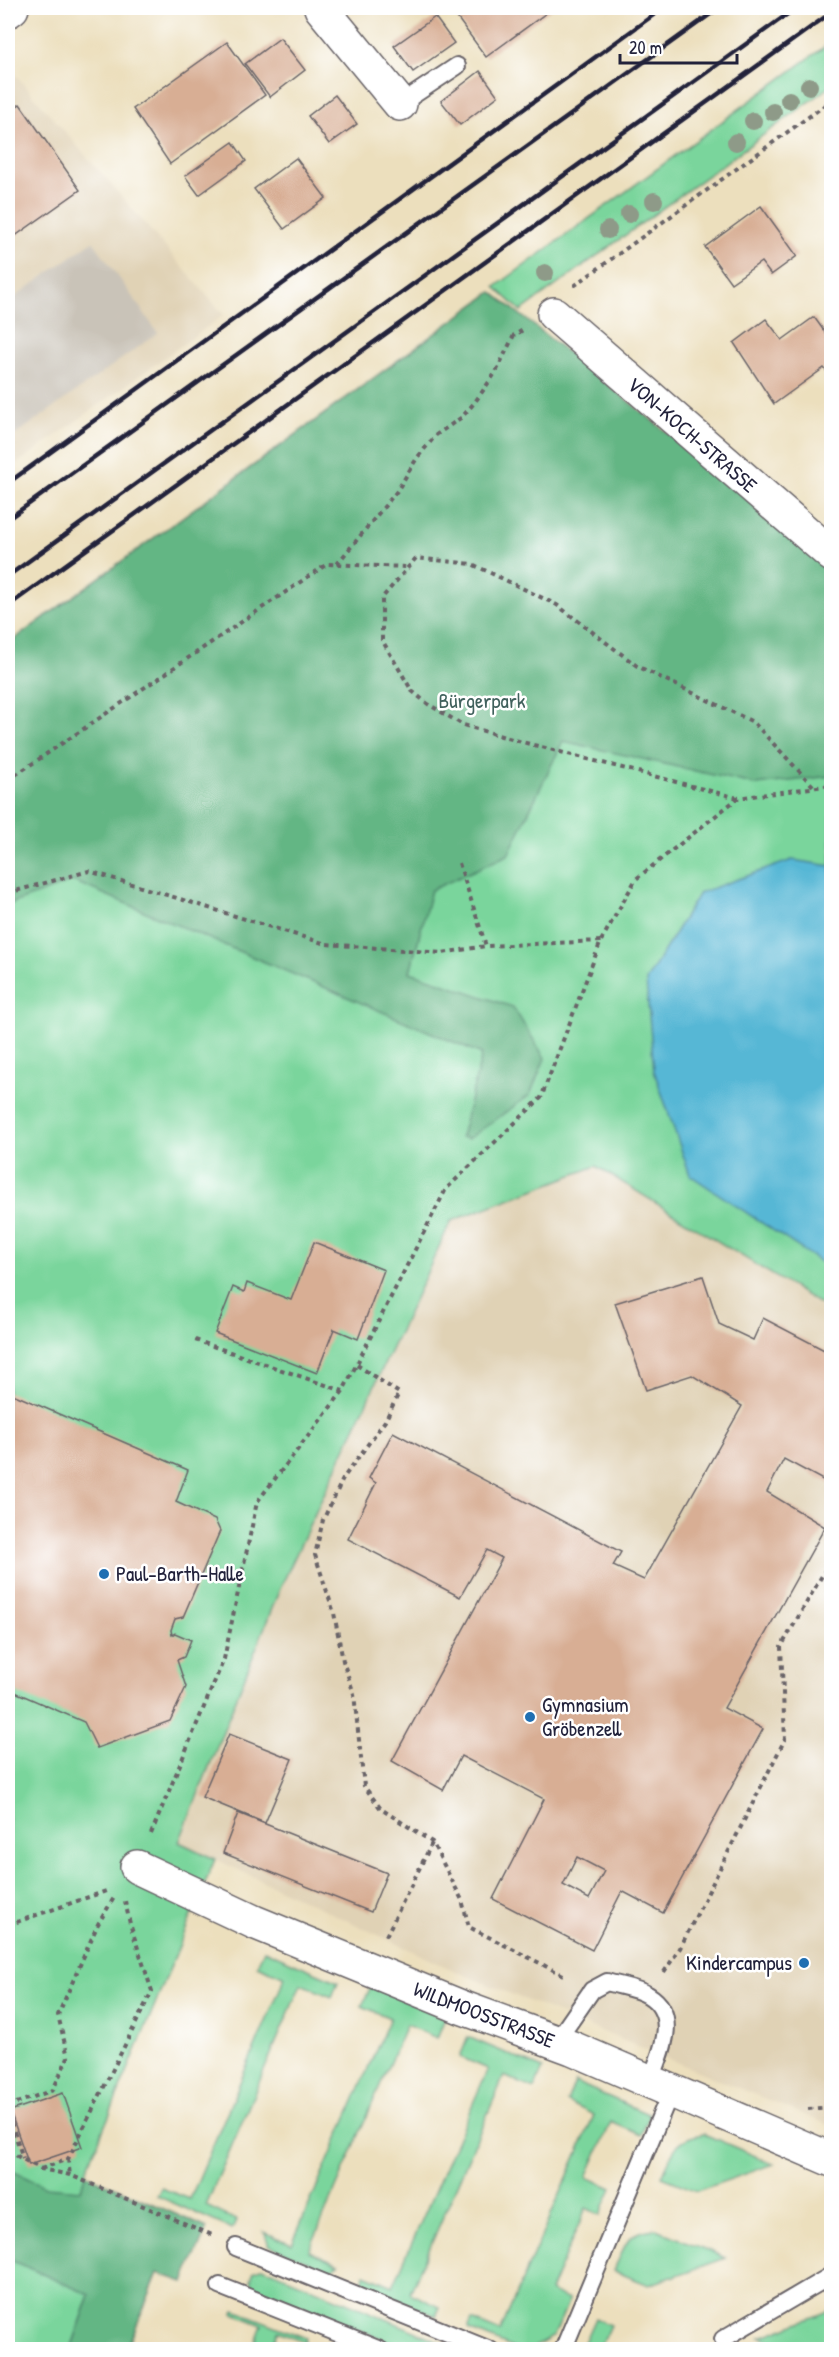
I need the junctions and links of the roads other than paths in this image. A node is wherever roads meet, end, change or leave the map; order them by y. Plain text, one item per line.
1 (12, 8) edge
2 (321, 8) edge
3 (8, 11) edge
4 (457, 66) dead end
5 (400, 104) joint
6 (554, 314) road end
7 (831, 555) edge
8 (129, 1876) road end
9 (556, 2042) junction
10 (660, 2086) junction
11 (831, 2160) edge
12 (236, 2247) dead end
13 (831, 2275) edge
14 (220, 2286) dead end
15 (723, 2339) dead end
16 (380, 2349) edge
17 (490, 2349) edge
18 (563, 2349) edge

1 - 3 street
2 - 5 street
4 - 5 lane
6 - 7 street, VON-KOCH-STRASSE
8 - 9 street, WILDMOOSSTRASSE
9 - 10 street, WILDMOOSSTRASSE
9 - 10 lane
10 - 11 street, WILDMOOSSTRASSE
10 - 18 lane
12 - 17 lane
13 - 15 lane
14 - 16 lane

